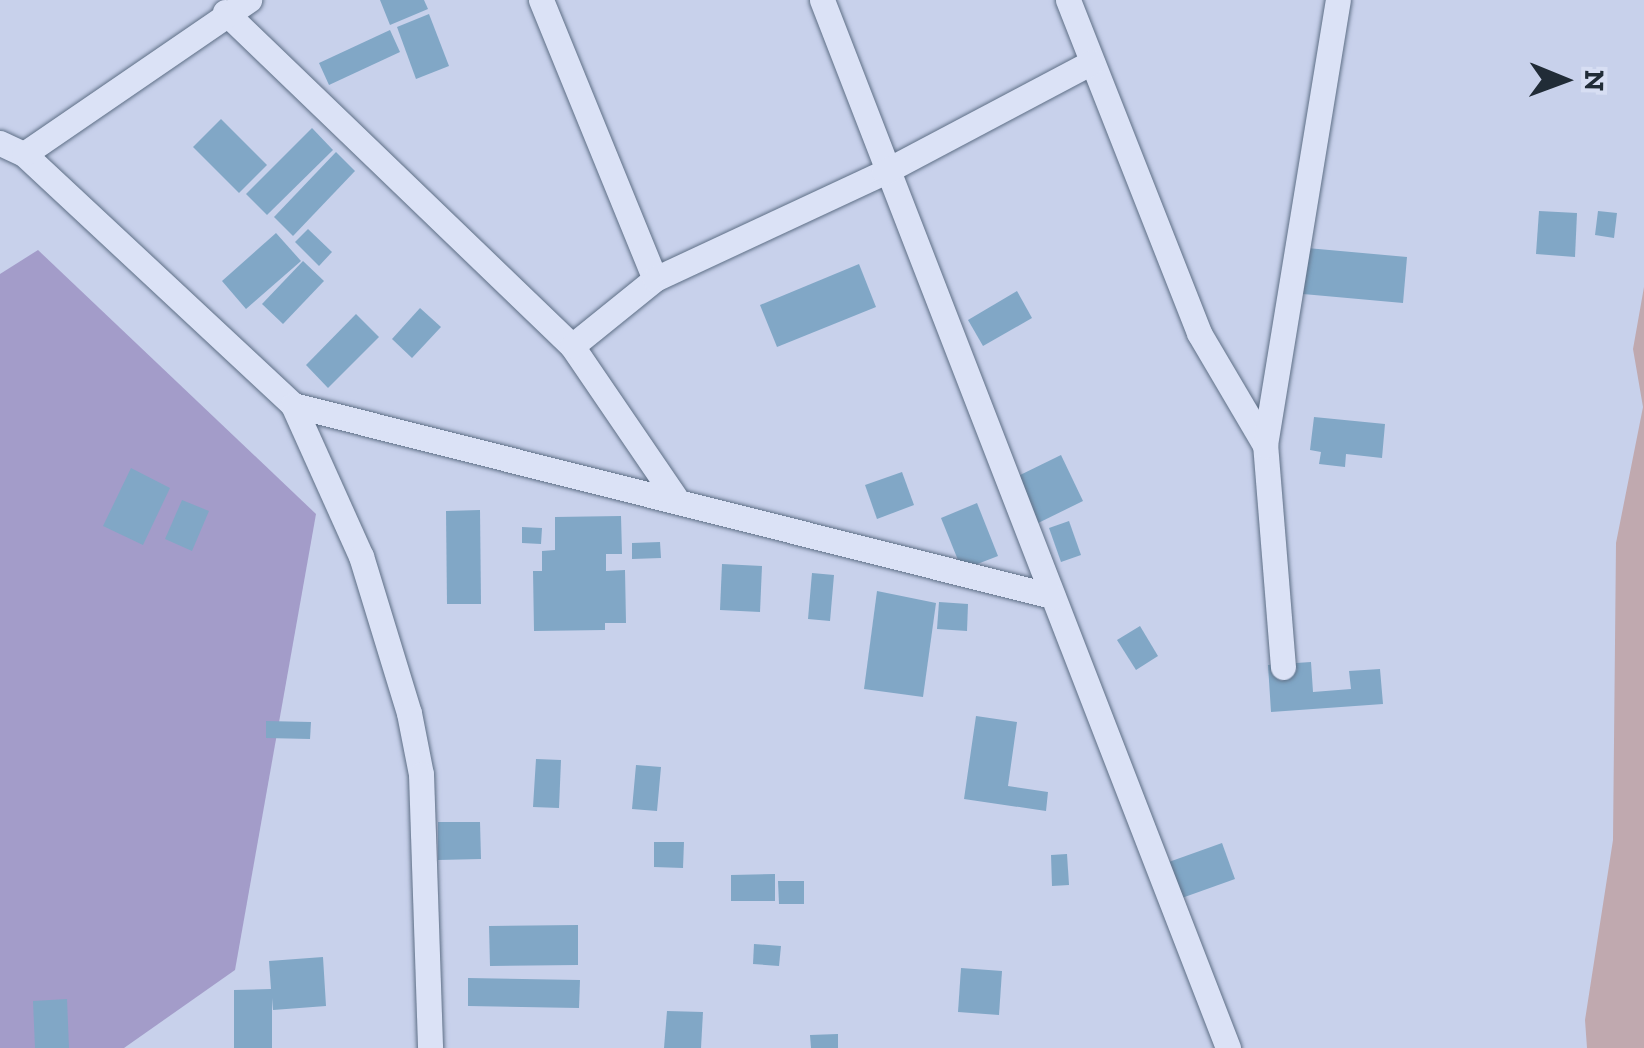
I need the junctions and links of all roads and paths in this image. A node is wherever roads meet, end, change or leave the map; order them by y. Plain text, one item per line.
1 (249, 0) edge
2 (541, 0) edge
3 (822, 0) edge
4 (1068, 0) edge
5 (1338, 0) edge
6 (225, 12) junction
7 (1092, 62) junction
8 (12, 148) edge
9 (884, 172) junction
10 (655, 280) junction
11 (572, 346) junction
12 (292, 405) junction
13 (1266, 445) junction
14 (676, 497) junction
15 (1052, 596) junction
16 (1283, 668) dead end
17 (430, 1048) edge
18 (1228, 1048) edge

1 - 6 street
2 - 10 street
3 - 9 street
4 - 7 street
5 - 13 street
6 - 8 street
6 - 11 street
7 - 9 street
7 - 13 street
8 - 12 street
9 - 10 street
9 - 15 street
10 - 11 street
11 - 14 street
12 - 14 street
12 - 17 street
13 - 16 street
14 - 15 street
15 - 18 street

